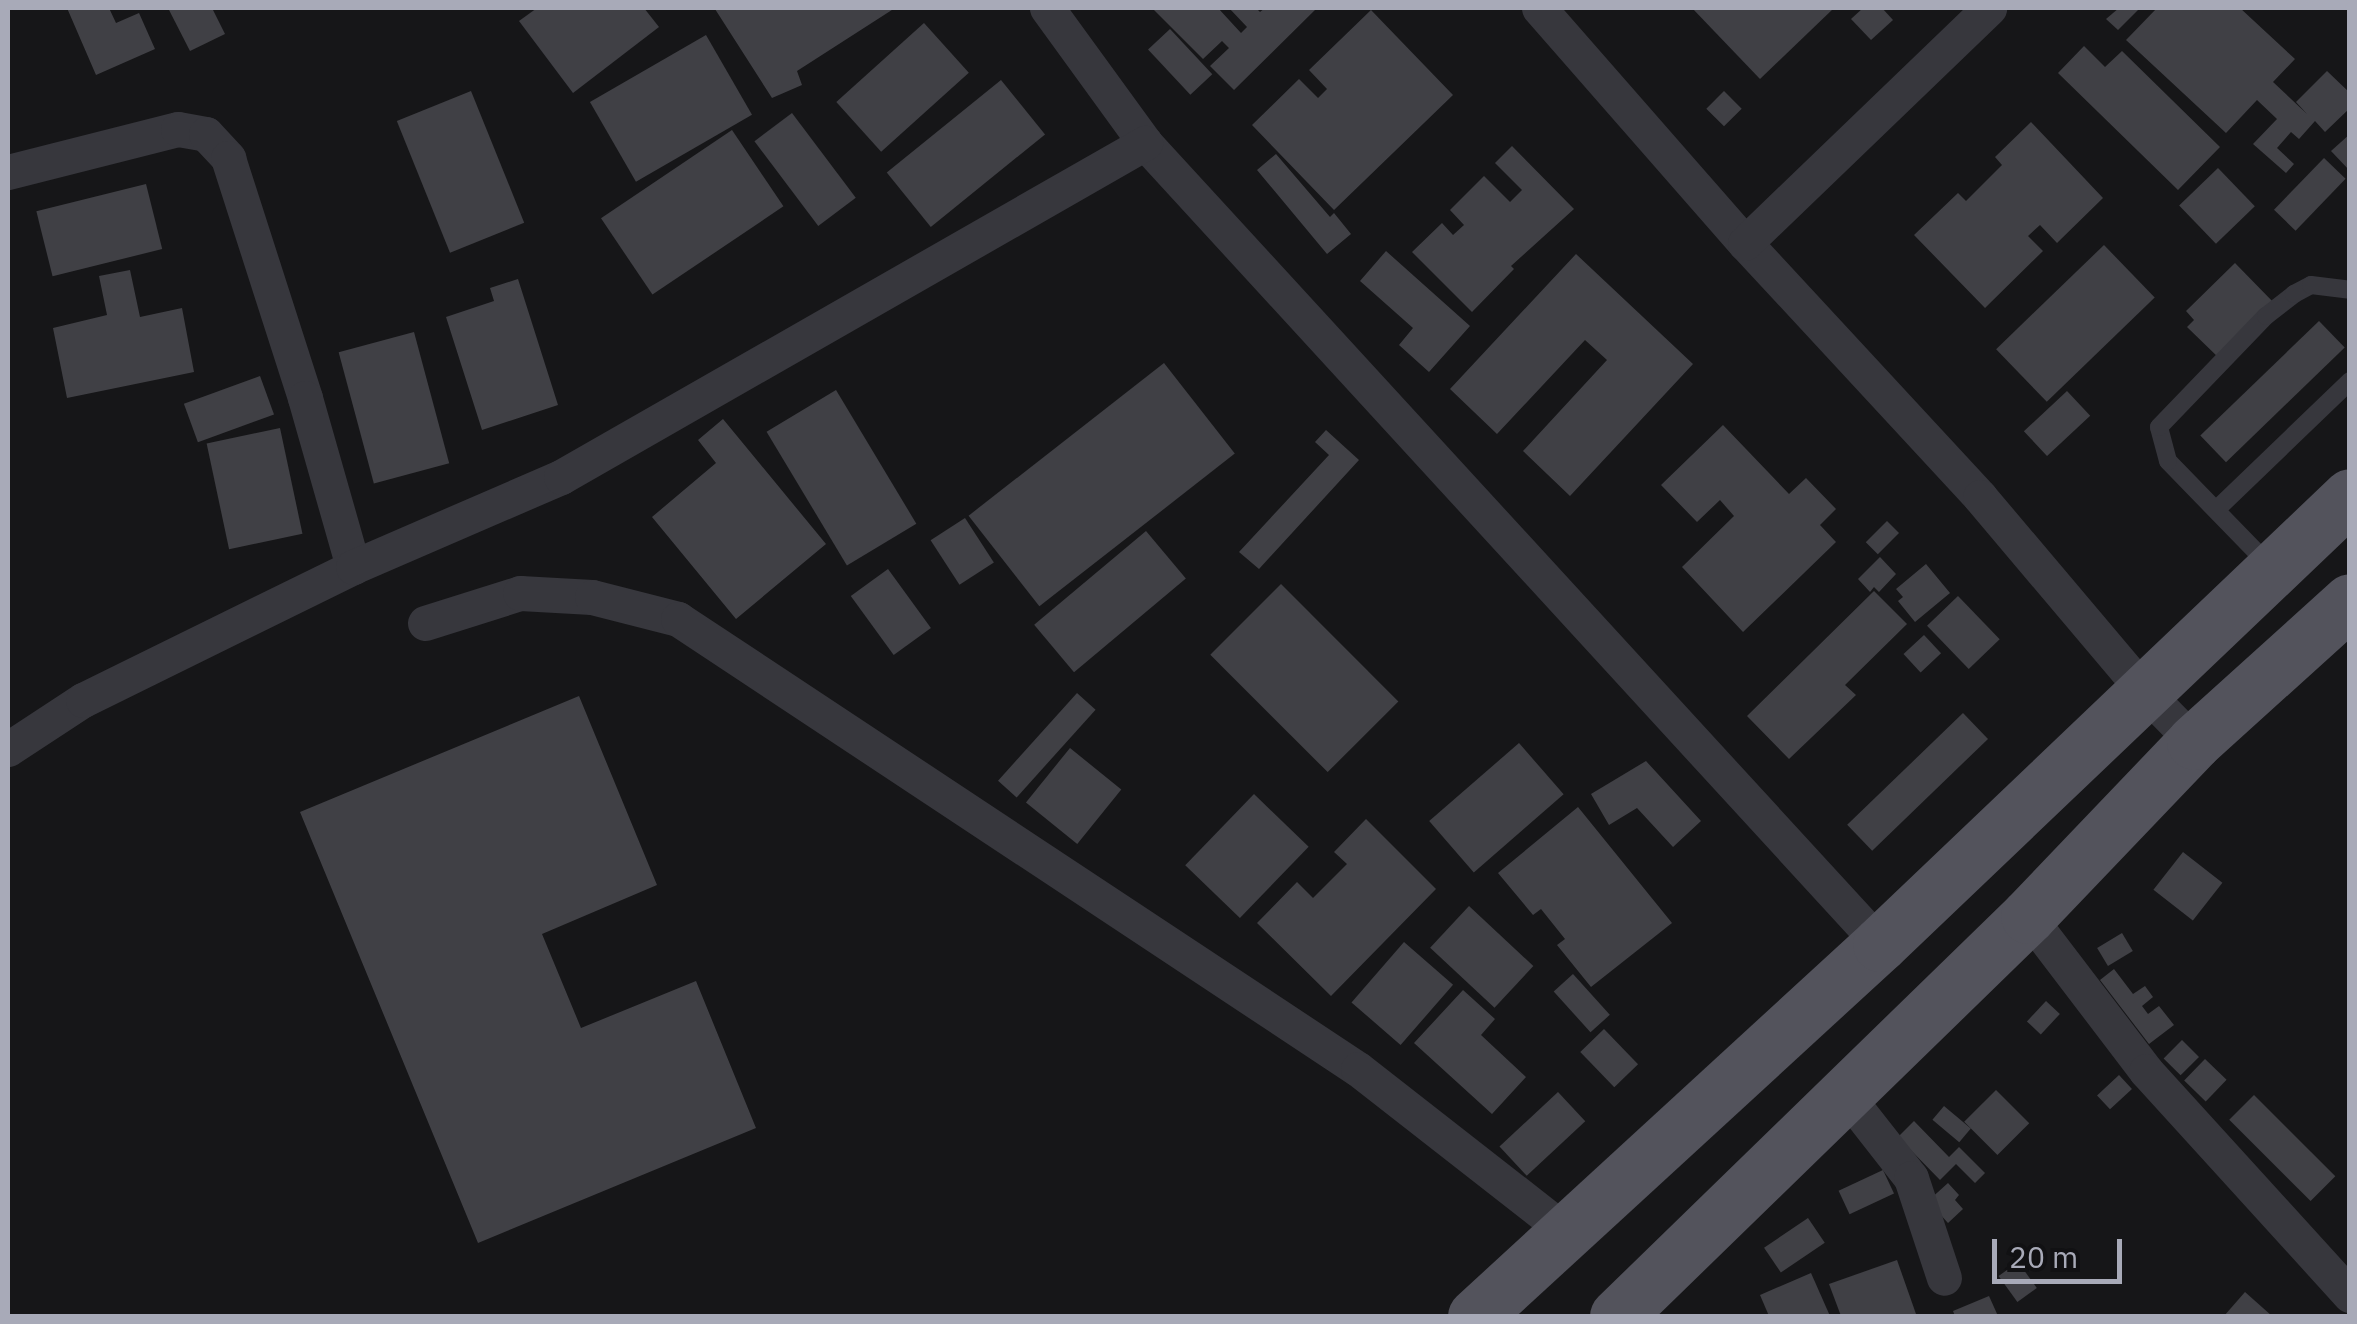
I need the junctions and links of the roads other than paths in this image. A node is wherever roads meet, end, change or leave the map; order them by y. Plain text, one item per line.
1 (1047, 8) edge
2 (1539, 8) edge
3 (1990, 8) edge
4 (1145, 143) junction
5 (8, 172) edge
6 (1745, 243) junction
7 (2350, 290) edge
8 (2350, 382) edge
9 (2350, 496) edge
10 (2216, 509) junction
11 (353, 567) junction
12 (2274, 570) junction
13 (2350, 601) edge
14 (425, 622) dead end
15 (2145, 692) junction
16 (2194, 742) junction
17 (8, 749) edge
18 (2028, 916) junction
19 (1880, 944) junction
20 (1846, 1095) junction
21 (1565, 1231) junction
22 (1944, 1278) dead end
23 (2350, 1295) edge
24 (1475, 1316) edge
25 (1617, 1316) edge

1 - 4 street
2 - 6 street
3 - 6 street
4 - 11 street
4 - 19 street
5 - 11 street
6 - 15 street
7 - 10 lane
8 - 10 lane
9 - 12 main road
10 - 12 lane
11 - 17 street
12 - 15 main road
13 - 16 main road
14 - 21 street
15 - 16 street
15 - 19 main road
16 - 18 main road
18 - 20 main road
18 - 23 street
19 - 21 main road
20 - 22 street
20 - 25 main road
21 - 24 main road

